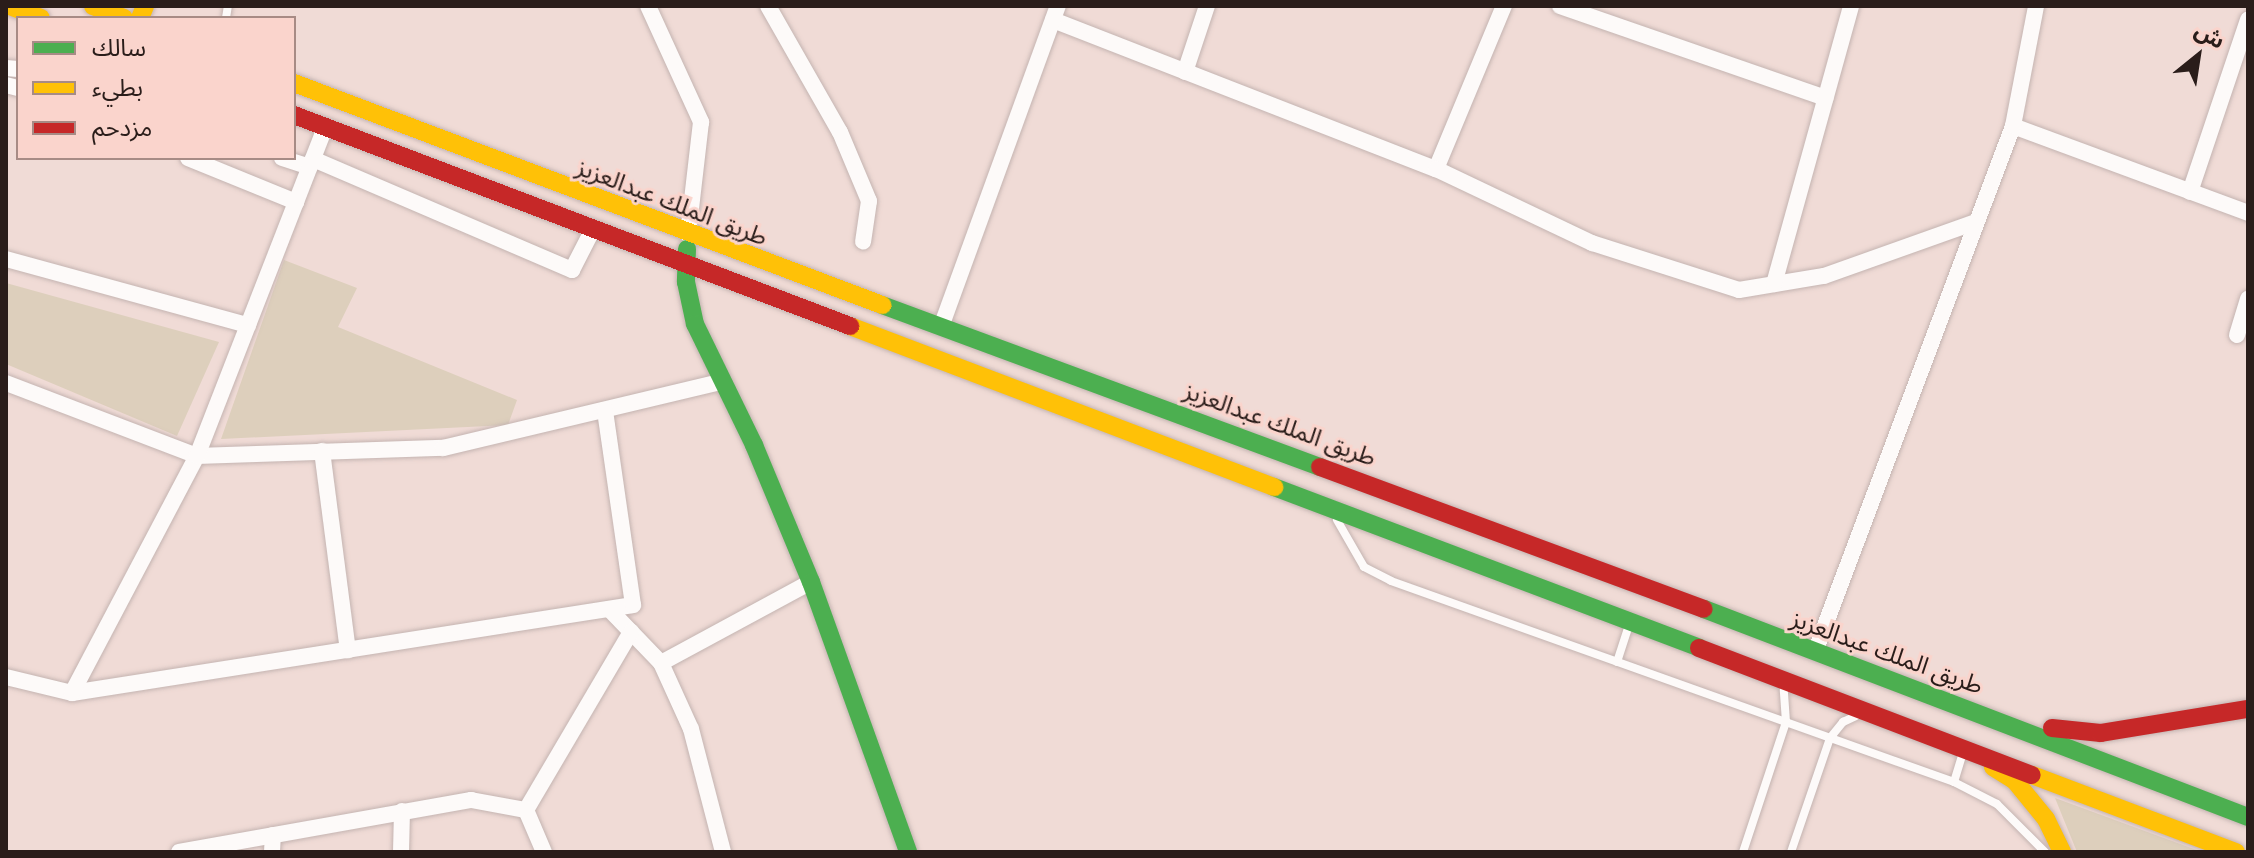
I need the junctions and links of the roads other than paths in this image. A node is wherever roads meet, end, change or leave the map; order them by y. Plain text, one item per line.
1 (10, 6) edge
2 (93, 6) edge
3 (648, 6) edge
4 (768, 6) edge
5 (1207, 6) edge
6 (1504, 6) edge
7 (1560, 6) edge
8 (1851, 6) edge
9 (2036, 6) edge
10 (1056, 13) edge
11 (36, 16) edge
12 (119, 16) edge
13 (2248, 20) edge
14 (1185, 72) junction
15 (296, 84) edge
16 (1826, 98) junction
17 (296, 116) edge
18 (2013, 126) junction
19 (325, 127) junction
20 (193, 160) edge
21 (294, 160) edge
22 (311, 163) junction
23 (1436, 169) junction
24 (2190, 192) junction
25 (296, 202) junction
26 (2248, 213) edge
27 (1976, 222) junction
28 (593, 229) junction
29 (688, 234) junction
30 (863, 242) dead end
31 (6, 259) edge
32 (687, 265) junction
33 (1774, 284) junction
34 (2248, 299) edge
35 (248, 325) junction
36 (941, 327) junction
37 (2237, 335) dead end
38 (720, 382) junction
39 (6, 383) edge
40 (605, 410) junction
41 (322, 451) junction
42 (197, 456) junction
43 (1331, 505) junction
44 (811, 582) junction
45 (609, 609) junction
46 (1632, 619) junction
47 (631, 632) junction
48 (348, 650) junction
49 (1815, 652) junction
50 (1617, 662) junction
51 (661, 663) junction
52 (6, 677) edge
53 (1783, 677) junction
54 (72, 693) junction
55 (2248, 709) edge
56 (1974, 710) junction
57 (1869, 711) junction
58 (1786, 722) junction
59 (1830, 738) junction
60 (1965, 748) junction
61 (1954, 782) junction
62 (526, 810) junction
63 (402, 811) junction
64 (2248, 817) edge
65 (273, 835) junction
66 (179, 852) edge
67 (272, 852) edge
68 (401, 852) edge
69 (544, 852) edge
70 (723, 852) edge
71 (908, 852) edge
72 (1743, 852) edge
73 (1791, 852) edge
74 (2045, 852) edge
75 (2062, 852) edge
76 (2236, 852) edge

1 - 11 main road
2 - 12 main road
3 - 29 street
4 - 30 street
5 - 14 street
6 - 23 street
7 - 16 street
8 - 16 street
9 - 18 street
10 - 14 street
10 - 36 street
13 - 24 street
14 - 23 street
15 - 29 main road, طريق الملك عبدالعزيز
16 - 33 street
17 - 19 main road
18 - 24 street
18 - 27 street
19 - 22 street
19 - 28 main road
20 - 25 street
21 - 22 street
22 - 25 street
22 - 28 street
23 - 33 street
24 - 26 street
25 - 35 street
27 - 33 street
27 - 49 street
28 - 32 main road
29 - 32 main road
29 - 36 main road, طريق الملك عبدالعزيز
31 - 35 street
32 - 38 main road
32 - 43 main road
34 - 37 street
35 - 42 street
36 - 49 main road, طريق الملك عبدالعزيز
38 - 40 street
38 - 44 main road
39 - 42 street
40 - 41 street
40 - 45 street
41 - 42 street
41 - 48 street
42 - 54 street
43 - 46 main road
43 - 50 lane
44 - 51 street
44 - 71 main road
45 - 47 street
45 - 48 street
46 - 50 lane
46 - 53 main road
47 - 51 street
47 - 62 street
48 - 54 street
49 - 56 main road, طريق الملك عبدالعزيز
50 - 58 lane
51 - 70 street
52 - 54 street
53 - 57 main road
53 - 58 lane
55 - 56 main road
56 - 64 main road, طريق الملك عبدالعزيز
57 - 59 lane
57 - 60 main road
58 - 59 lane
58 - 72 lane
59 - 61 lane
59 - 73 lane
60 - 61 lane
60 - 75 main road
60 - 76 main road
61 - 74 lane
62 - 63 street
62 - 69 street
63 - 65 street
63 - 68 street
65 - 66 street
65 - 67 street

